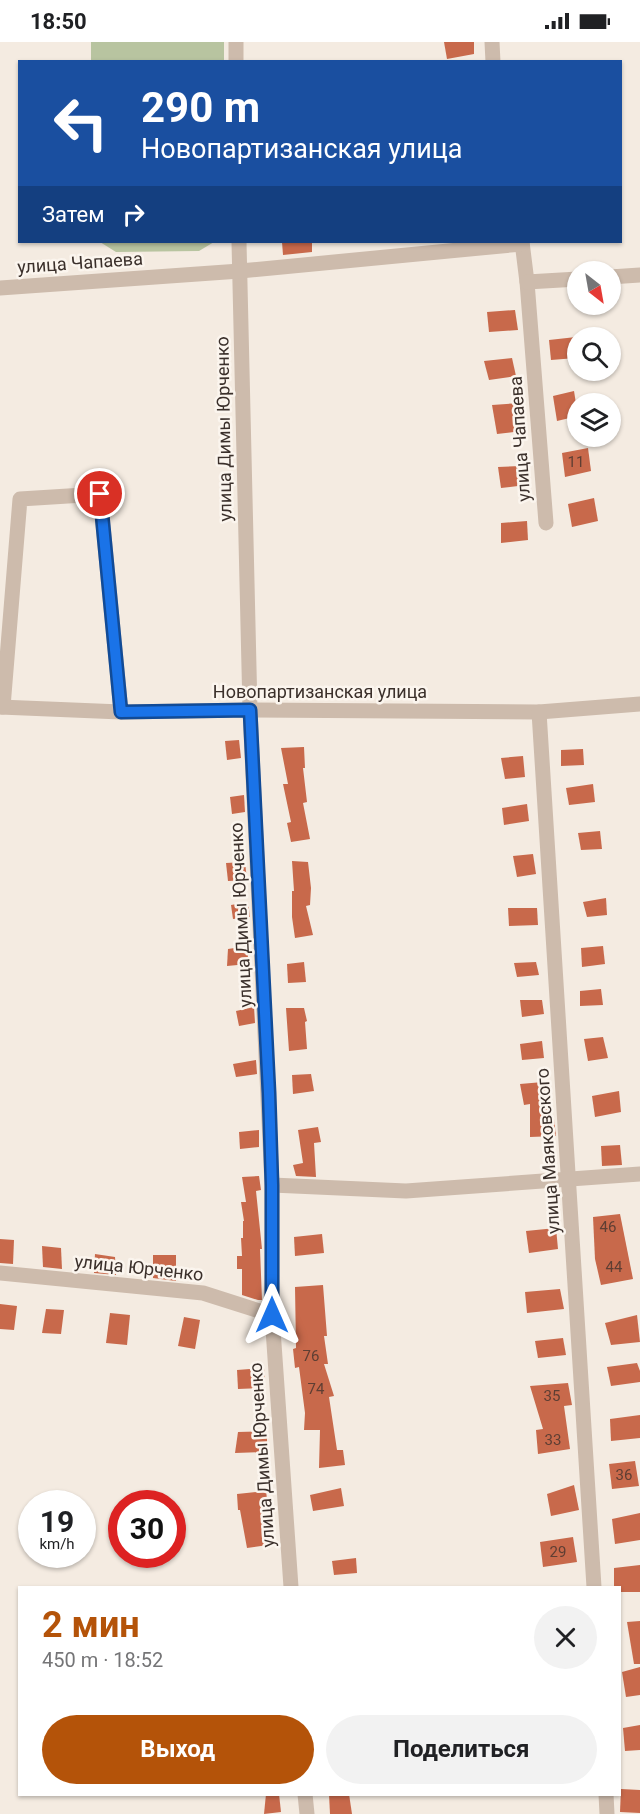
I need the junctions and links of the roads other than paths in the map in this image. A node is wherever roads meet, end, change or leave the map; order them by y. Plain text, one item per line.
1 (236, 42) edge
2 (492, 42) edge
3 (236, 60) edge
4 (493, 60) edge
5 (239, 243) edge
6 (522, 243) edge
7 (240, 271) junction
8 (640, 275) edge
9 (621, 276) edge
10 (567, 280) edge
11 (527, 282) junction
12 (0, 288) edge
13 (546, 522) dead end
14 (640, 704) edge
15 (1, 707) edge
16 (250, 710) junction
17 (121, 712) junction
18 (539, 712) junction
19 (640, 1173) edge
20 (569, 1179) junction
21 (272, 1185) junction
22 (0, 1273) edge
23 (272, 1315) junction
24 (291, 1586) edge
25 (594, 1586) edge
26 (305, 1796) edge
27 (606, 1796) edge
28 (307, 1814) edge
29 (607, 1814) edge

1 - 3 street
2 - 4 street
5 - 7 street, улица Димы Юрченко
6 - 7 street, улица Чапаева
6 - 11 street, улица Чапаева
7 - 12 street, улица Чапаева
7 - 16 street, улица Димы Юрченко
8 - 9 street
10 - 11 street
11 - 13 street, улица Чапаева
14 - 18 street, Новопартизанская улица
15 - 17 street, Новопартизанская улица
15 - 17 street
16 - 17 street, Новопартизанская улица
16 - 18 street, Новопартизанская улица
16 - 21 street, улица Димы Юрченко
18 - 20 street, улица Маяковского
19 - 20 street
20 - 21 street
20 - 25 street, улица Маяковского
21 - 23 street, улица Димы Юрченко
22 - 23 street, улица Юрченко
23 - 24 street, улица Димы Юрченко
26 - 28 street
27 - 29 street

